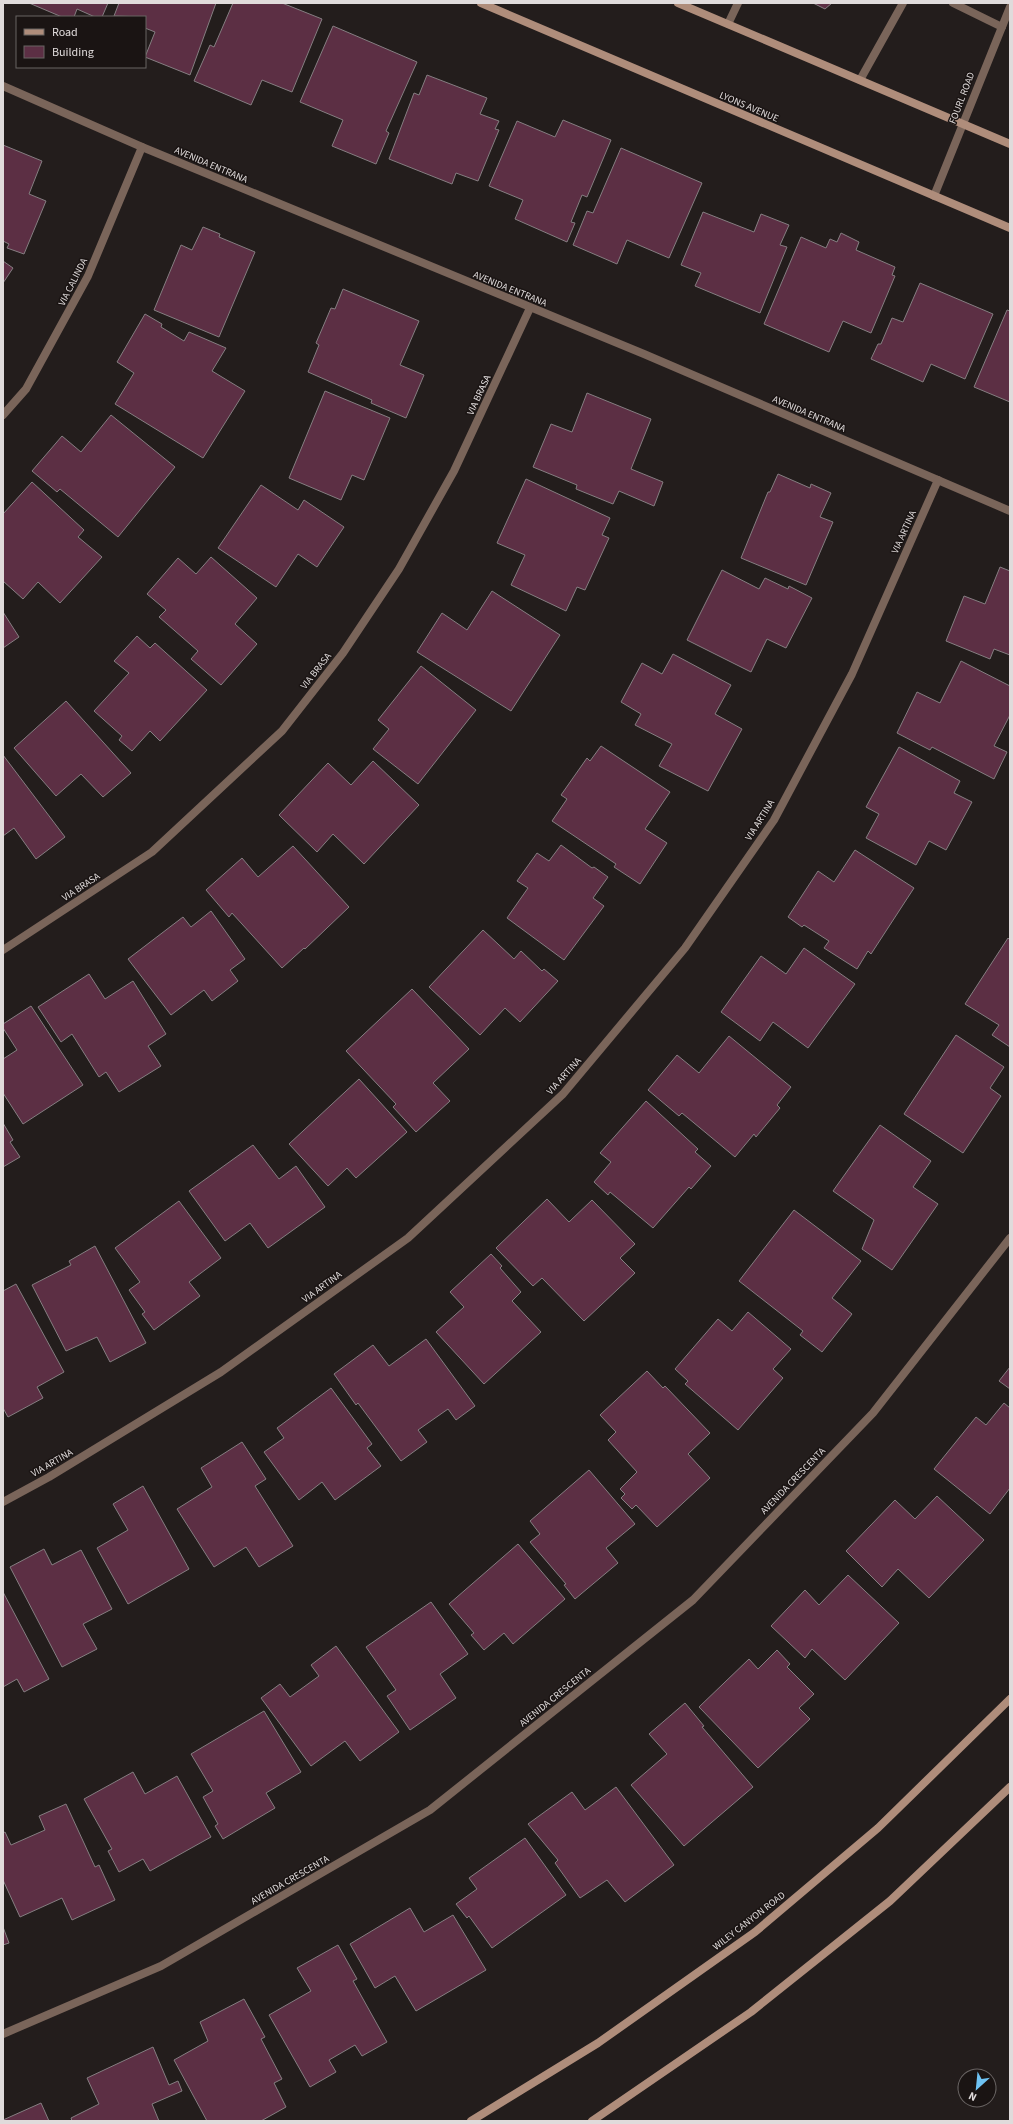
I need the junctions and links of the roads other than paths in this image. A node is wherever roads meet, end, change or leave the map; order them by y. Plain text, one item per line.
1 (481, 3) edge
2 (678, 3) edge
3 (738, 3) edge
4 (903, 3) edge
5 (953, 3) edge
6 (1010, 7) edge
7 (728, 24) junction
8 (1002, 27) junction
9 (860, 80) junction
10 (3, 86) edge
11 (963, 124) junction
12 (1010, 144) edge
13 (142, 147) junction
14 (934, 196) junction
15 (1010, 228) edge
16 (530, 308) junction
17 (3, 415) edge
18 (938, 480) junction
19 (1010, 511) edge
20 (3, 950) edge
21 (1010, 1238) edge
22 (3, 1502) edge
23 (1010, 1699) edge
24 (1010, 1787) edge
25 (3, 2034) edge
26 (471, 2121) edge
27 (592, 2121) edge

1 - 14 main road, LYONS AVENUE
2 - 7 main road
3 - 7 street
4 - 9 street
5 - 8 street
6 - 8 street, FOURL ROAD
7 - 9 main road
8 - 11 street, FOURL ROAD
9 - 11 main road
10 - 13 street, AVENIDA ENTRANA
11 - 12 main road
11 - 14 street, FOURL ROAD
13 - 16 street, AVENIDA ENTRANA
13 - 17 street, VIA CALINDA
14 - 15 main road, LYONS AVENUE
16 - 18 street, AVENIDA ENTRANA
16 - 20 street, VIA BRASA
18 - 19 street, AVENIDA ENTRANA
18 - 22 street, VIA ARTINA
21 - 25 street, AVENIDA CRESCENTA
23 - 26 main road, WILEY CANYON ROAD
24 - 27 main road

